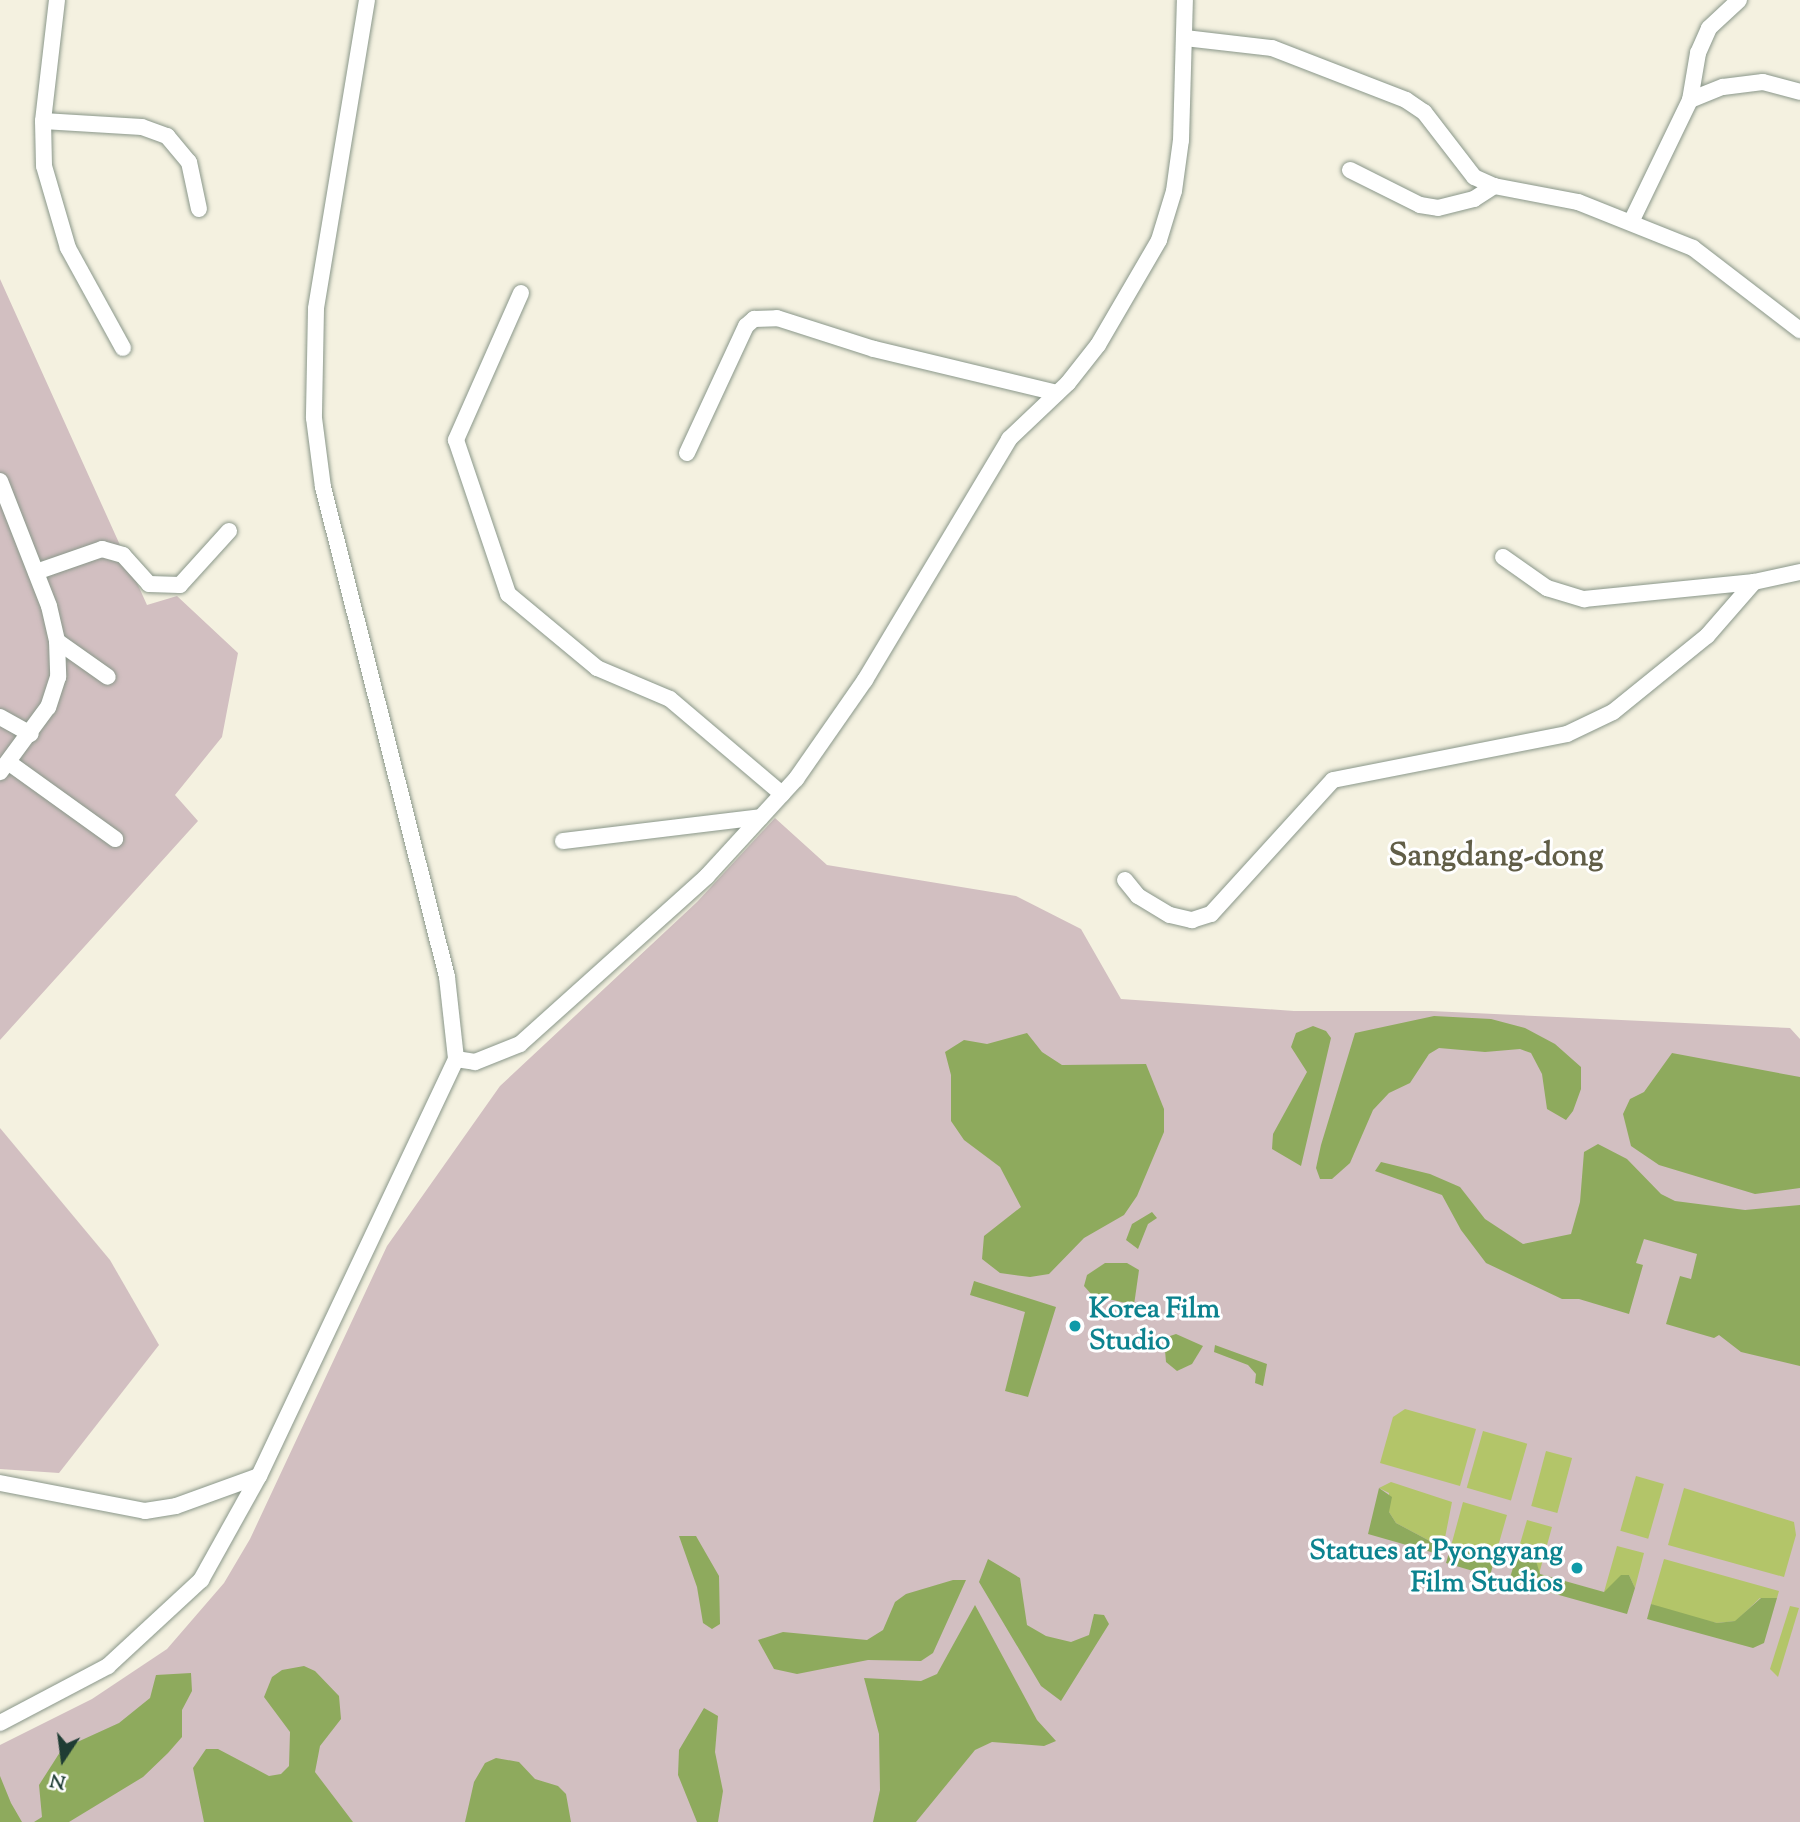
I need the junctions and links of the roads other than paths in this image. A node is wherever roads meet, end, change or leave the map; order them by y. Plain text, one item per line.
1 (57, 0) edge
2 (367, 0) edge
3 (1185, 0) edge
4 (1739, 0) edge
5 (1185, 38) junction
6 (1800, 92) edge
7 (1690, 100) junction
8 (43, 121) junction
9 (1350, 170) dead end
10 (1494, 186) junction
11 (199, 209) dead end
12 (1632, 220) junction
13 (521, 293) dead end
14 (1800, 330) edge
15 (123, 348) dead end
16 (1057, 393) junction
17 (687, 453) dead end
18 (0, 481) edge
19 (229, 531) dead end
20 (1503, 557) dead end
21 (36, 572) junction
22 (1800, 572) edge
23 (1754, 582) junction
24 (57, 641) junction
25 (108, 677) dead end
26 (0, 717) edge
27 (31, 734) junction
28 (4, 767) edge
29 (782, 794) junction
30 (761, 817) junction
31 (115, 839) dead end
32 (563, 841) dead end
33 (1125, 880) dead end
34 (456, 1059) junction
35 (259, 1476) junction
36 (0, 1483) edge
37 (0, 1723) edge

1 - 8 street
2 - 34 street
3 - 5 street
4 - 7 street
5 - 10 street
5 - 16 street
6 - 7 street
7 - 12 street
8 - 11 street
8 - 15 street
9 - 10 street
10 - 12 street
12 - 14 street
13 - 29 street
16 - 17 street
16 - 29 street
18 - 21 street
19 - 21 street
20 - 23 street
21 - 24 street
22 - 23 street
23 - 33 street
24 - 25 street
24 - 27 street
26 - 27 street
27 - 28 street
28 - 31 street
29 - 30 street
30 - 32 street
30 - 34 street
34 - 35 street
35 - 36 street
35 - 37 street

